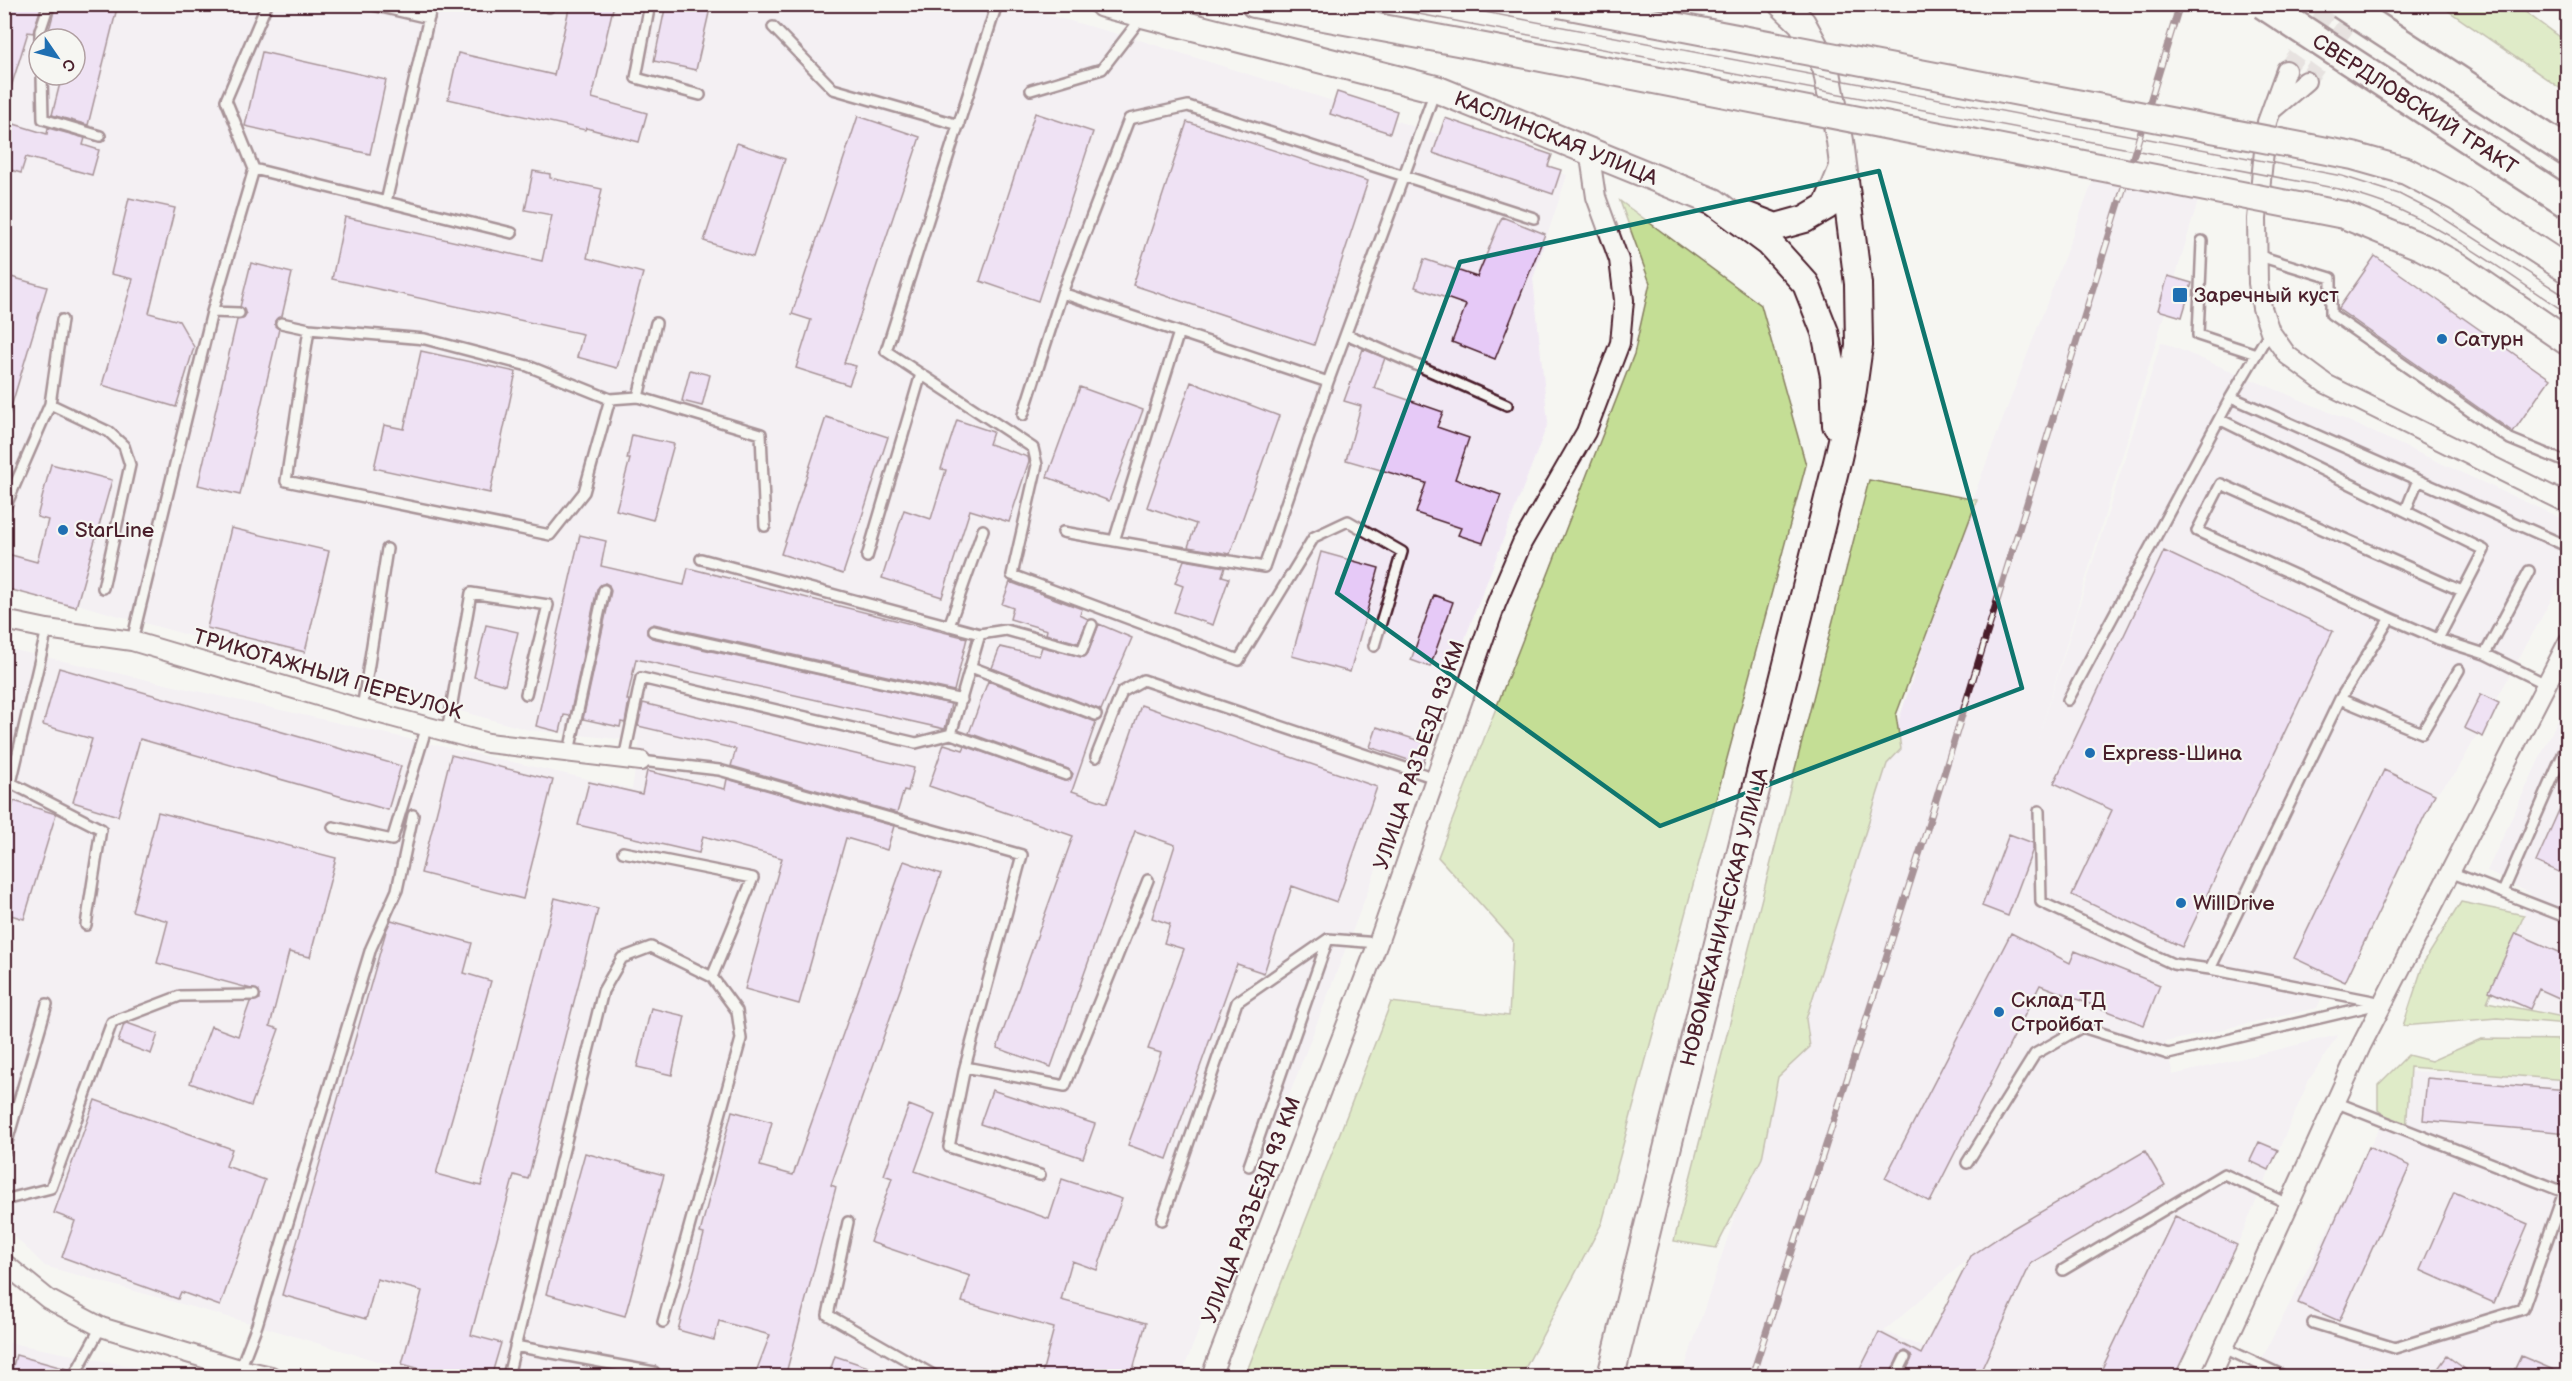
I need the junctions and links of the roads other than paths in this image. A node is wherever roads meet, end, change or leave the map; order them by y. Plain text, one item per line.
1 (49, 4) edge
2 (267, 4) edge
3 (368, 4) edge
4 (432, 4) edge
5 (538, 4) edge
6 (650, 4) edge
7 (997, 4) edge
8 (1103, 4) edge
9 (1254, 4) edge
10 (1559, 4) edge
11 (1782, 4) edge
12 (2263, 4) edge
13 (2341, 4) edge
14 (549, 7) dead end
15 (1143, 15) junction
16 (429, 18) junction
17 (42, 27) edge
18 (773, 27) dead end
19 (2286, 69) tunnel mouth
20 (2306, 81) tunnel mouth
21 (42, 87) edge
22 (1436, 89) junction
23 (1031, 90) dead end
24 (700, 95) dead end
25 (2271, 111) junction
26 (959, 124) junction
27 (100, 136) dead end
28 (1589, 150) junction
29 (2568, 152) edge
30 (1843, 168) junction
31 (254, 169) junction
32 (1404, 177) junction
33 (386, 202) junction
34 (1714, 202) junction
35 (2567, 203) edge
36 (1534, 218) dead end
37 (512, 233) dead end
38 (2202, 241) dead end
39 (2256, 255) junction
40 (2568, 270) edge
41 (1062, 293) junction
42 (213, 312) junction
43 (239, 313) dead end
44 (62, 320) dead end
45 (281, 322) dead end
46 (656, 323) dead end
47 (309, 329) junction
48 (2270, 331) junction
49 (1179, 332) junction
50 (1346, 334) junction
51 (2568, 342) edge
52 (2256, 354) junction
53 (921, 374) junction
54 (1328, 382) junction
55 (638, 397) junction
56 (2231, 397) junction
57 (610, 399) junction
58 (50, 404) junction
59 (1507, 405) dead end
60 (1023, 415) dead end
61 (2221, 420) junction
62 (1838, 458) junction
63 (2568, 463) edge
64 (2418, 480) junction
65 (2568, 504) edge
66 (4, 510) edge
67 (2406, 510) junction
68 (765, 526) dead end
69 (983, 530) dead end
70 (1064, 532) dead end
71 (1114, 541) junction
72 (2562, 544) dead end
73 (387, 549) dead end
74 (867, 557) dead end
75 (701, 559) dead end
76 (2529, 571) dead end
77 (103, 588) dead end
78 (604, 590) dead end
79 (2462, 591) junction
80 (2390, 618) junction
81 (4, 620) edge
82 (949, 626) junction
83 (1092, 626) dead end
84 (47, 629) junction
85 (653, 631) dead end
86 (980, 634) junction
87 (2438, 639) junction
88 (132, 641) junction
89 (2568, 642) edge
90 (1374, 646) dead end
91 (2485, 654) junction
92 (970, 667) junction
93 (2459, 670) dead end
94 (2556, 674) edge
95 (526, 694) dead end
96 (2340, 699) junction
97 (962, 700) junction
98 (2068, 700) dead end
99 (362, 709) junction
100 (1096, 715) dead end
101 (427, 726) junction
102 (447, 732) junction
103 (951, 734) junction
104 (2568, 743) edge
105 (569, 752) junction
106 (1096, 757) dead end
107 (632, 760) junction
108 (1066, 775) dead end
109 (1435, 778) junction
110 (2039, 811) dead end
111 (413, 815) dead end
112 (333, 827) dead end
113 (623, 852) dead end
114 (2450, 872) junction
115 (1148, 880) dead end
116 (2503, 892) junction
117 (2568, 918) edge
118 (86, 925) dead end
119 (1328, 939) junction
120 (1378, 943) junction
121 (2210, 969) junction
122 (712, 977) junction
123 (254, 995) dead end
124 (2383, 1003) junction
125 (47, 1004) dead end
126 (965, 1067) junction
127 (2335, 1102) junction
128 (4, 1152) edge
129 (1967, 1163) dead end
130 (1249, 1166) dead end
131 (1040, 1176) dead end
132 (4, 1200) edge
133 (2289, 1204) junction
134 (1162, 1220) dead end
135 (848, 1222) dead end
136 (4, 1263) edge
137 (2063, 1270) dead end
138 (663, 1322) dead end
139 (2313, 1323) dead end
140 (100, 1327) junction
141 (515, 1347) junction
142 (2224, 1348) junction
143 (1905, 1358) dead end
144 (240, 1369) junction
145 (654, 1372) dead end
146 (74, 1377) edge
147 (271, 1377) edge
148 (508, 1377) edge
149 (935, 1377) edge
150 (1211, 1377) edge
151 (1611, 1377) edge
152 (1896, 1377) edge
153 (2211, 1377) edge
154 (2284, 1377) edge

1 - 17 lane
2 - 31 lane
3 - 16 lane
4 - 16 lane
5 - 14 lane
6 - 24 lane
7 - 26 lane
8 - 15 main road, КАСЛИНСКАЯ УЛИЦА
9 - 51 main road, bridge
10 - 40 main road, bridge
11 - 30 main road, НОВОМЕХАНИЧЕСКАЯ УЛИЦА
12 - 35 main road, СВЕРДЛОВСКИЙ ТРАКТ, bridge
13 - 29 main road, СВЕРДЛОВСКИЙ ТРАКТ, bridge
15 - 22 main road, КАСЛИНСКАЯ УЛИЦА
15 - 23 lane
16 - 33 lane
18 - 26 lane
19 - 25 street
20 - 25 street
21 - 27 lane
22 - 28 main road, КАСЛИНСКАЯ УЛИЦА
22 - 32 lane
25 - 39 street
26 - 53 lane
28 - 34 main road, КАСЛИНСКАЯ УЛИЦА
28 - 109 street, УЛИЦА РАЗЪЕЗД 93 КМ
30 - 34 main road
30 - 62 main road, НОВОМЕХАНИЧЕСКАЯ УЛИЦА
31 - 33 lane
31 - 42 lane
32 - 36 lane
32 - 41 lane
32 - 50 lane
33 - 37 lane
34 - 62 main road, КАСЛИНСКАЯ УЛИЦА
38 - 52 lane
39 - 48 street
39 - 63 lane
41 - 49 lane
41 - 60 lane
42 - 43 lane
42 - 88 lane
44 - 58 lane
45 - 47 lane
46 - 55 lane
47 - 57 lane
47 - 57 lane
48 - 52 lane
48 - 65 street
49 - 54 lane
49 - 71 lane
50 - 54 lane
50 - 59 lane
52 - 56 lane
53 - 74 lane
53 - 90 lane
54 - 71 lane
55 - 57 lane
55 - 68 lane
56 - 61 lane
56 - 64 lane
58 - 66 lane
58 - 77 lane
61 - 67 lane
61 - 98 lane
62 - 151 main road, НОВОМЕХАНИЧЕСКАЯ УЛИЦА
64 - 67 lane
64 - 72 lane
67 - 79 lane
69 - 82 lane
70 - 71 lane
73 - 99 lane
75 - 82 lane
76 - 91 lane
78 - 105 lane
79 - 80 lane
79 - 87 lane
80 - 87 lane
80 - 96 lane
81 - 84 street, ТРИКОТАЖНЫЙ ПЕРЕУЛОК
82 - 86 lane
83 - 86 lane
84 - 88 street, ТРИКОТАЖНЫЙ ПЕРЕУЛОК
84 - 118 lane
85 - 97 lane
86 - 92 lane
87 - 91 lane
88 - 99 street, ТРИКОТАЖНЫЙ ПЕРЕУЛОК
89 - 94 street
91 - 94 lane
92 - 97 lane
92 - 100 lane
93 - 96 lane
94 - 114 street
95 - 102 lane
96 - 121 lane
97 - 103 lane
99 - 101 street, ТРИКОТАЖНЫЙ ПЕРЕУЛОК
101 - 102 street, ТРИКОТАЖНЫЙ ПЕРЕУЛОК
101 - 112 lane
102 - 105 street, ТРИКОТАЖНЫЙ ПЕРЕУЛОК
103 - 107 lane
103 - 108 lane
104 - 116 lane
105 - 107 street, ТРИКОТАЖНЫЙ ПЕРЕУЛОК
106 - 109 lane
107 - 126 lane
109 - 120 street, УЛИЦА РАЗЪЕЗД 93 КМ
110 - 121 lane
111 - 144 lane
113 - 122 lane
114 - 116 lane
114 - 124 street
115 - 126 lane
116 - 117 lane
119 - 120 lane
119 - 130 lane
119 - 134 lane
120 - 150 street, УЛИЦА РАЗЪЕЗД 93 КМ
121 - 124 lane
122 - 138 lane
122 - 141 lane
123 - 132 lane
124 - 127 street
124 - 129 lane
125 - 128 lane
126 - 131 lane
127 - 133 street
127 - 139 lane
133 - 137 lane
133 - 142 street
135 - 149 lane
136 - 140 street
140 - 144 street
140 - 146 lane
141 - 145 lane
141 - 148 lane
142 - 153 street
142 - 154 lane
143 - 152 lane
144 - 147 street

